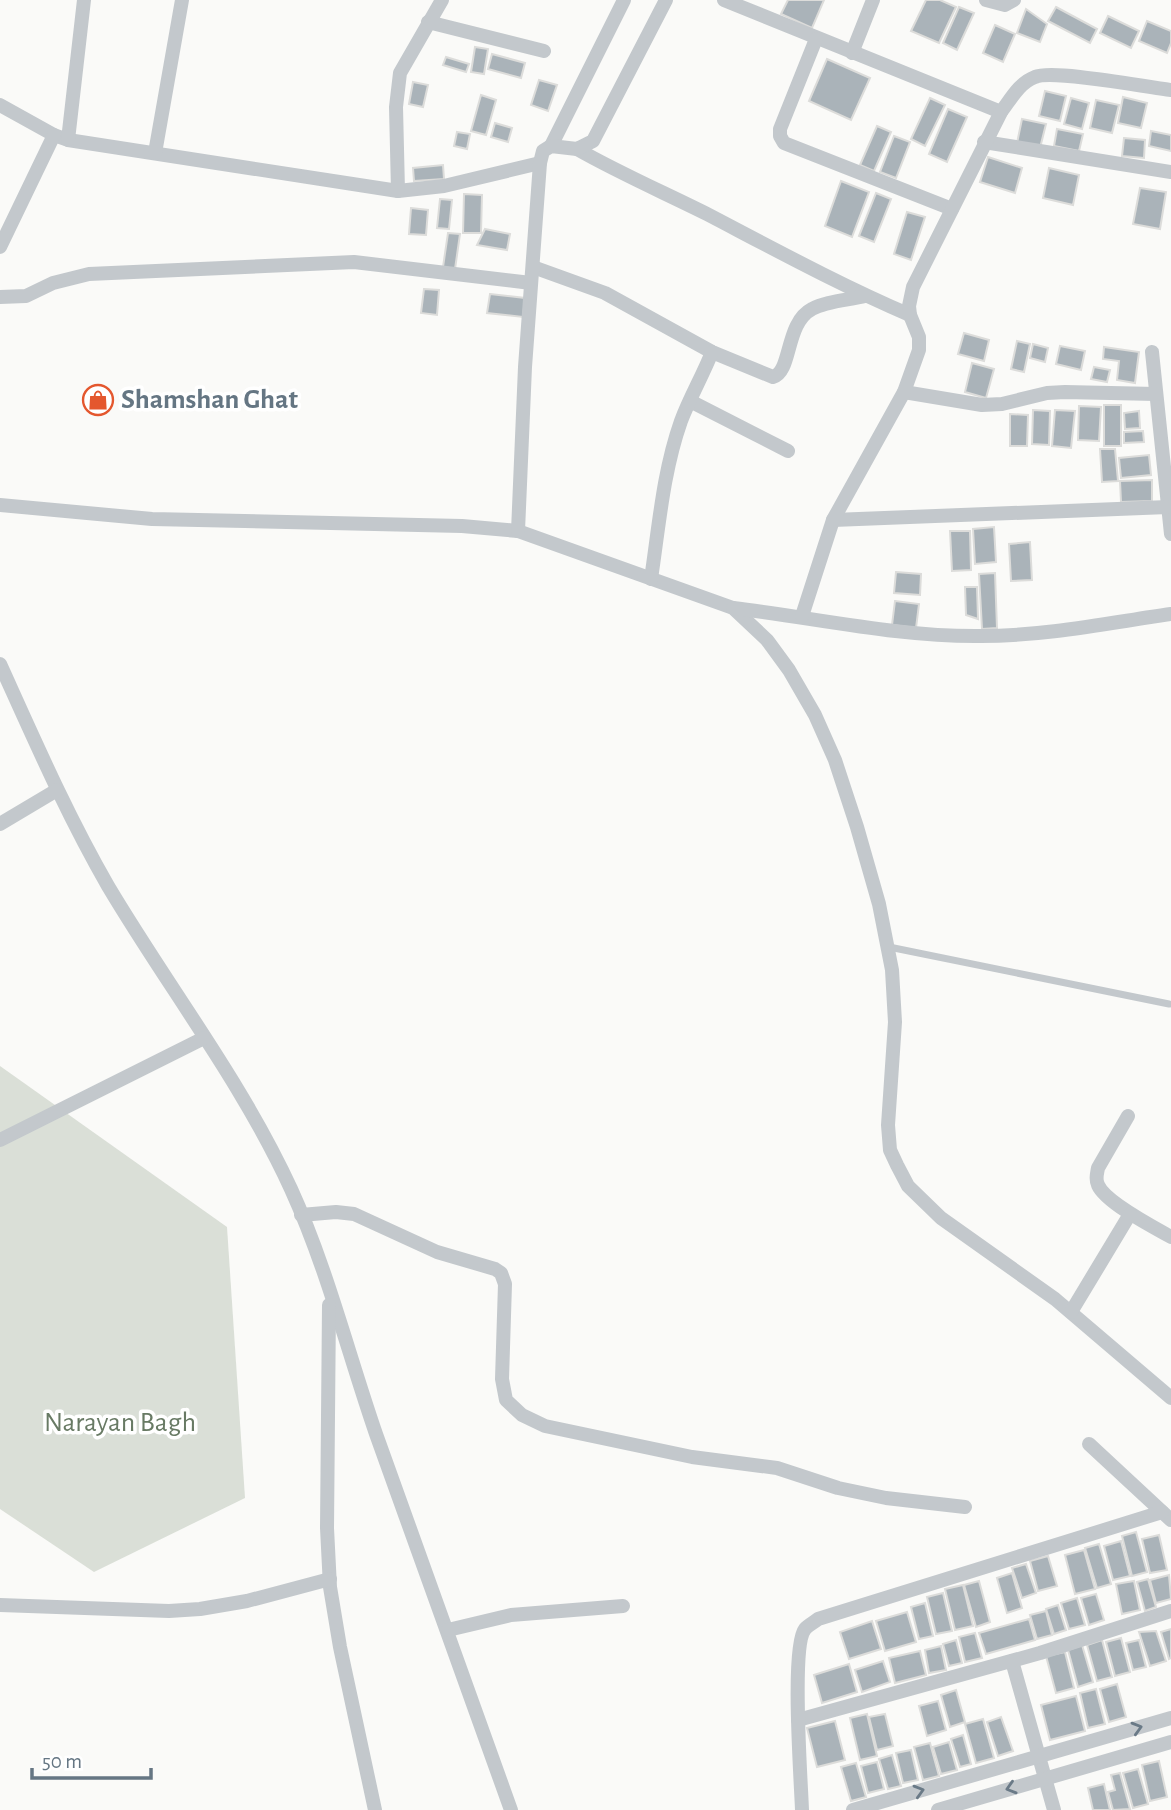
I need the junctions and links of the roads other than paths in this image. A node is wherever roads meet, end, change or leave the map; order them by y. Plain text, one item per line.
1 (84, 0) edge
2 (182, 0) edge
3 (442, 0) edge
4 (624, 0) edge
5 (666, 0) edge
6 (724, 0) edge
7 (873, 0) edge
8 (986, 0) edge
9 (1014, 0) edge
10 (428, 22) junction
11 (816, 39) junction
12 (544, 51) dead end
13 (852, 53) junction
14 (1171, 90) edge
15 (0, 105) edge
16 (1001, 112) junction
17 (61, 138) junction
18 (984, 142) junction
19 (551, 146) junction
20 (577, 149) junction
21 (156, 153) junction
22 (540, 163) junction
23 (1171, 172) edge
24 (398, 191) junction
25 (952, 209) junction
26 (0, 247) edge
27 (533, 267) junction
28 (531, 283) junction
29 (865, 296) junction
30 (0, 297) edge
31 (910, 315) junction
32 (712, 352) junction
33 (1152, 352) dead end
34 (904, 392) junction
35 (1156, 394) junction
36 (690, 401) junction
37 (788, 451) dead end
38 (0, 505) edge
39 (1168, 507) junction
40 (833, 520) junction
41 (518, 531) junction
42 (1171, 534) edge
43 (652, 579) junction
44 (733, 608) junction
45 (1171, 614) edge
46 (802, 616) junction
47 (0, 664) edge
48 (57, 790) junction
49 (0, 824) edge
50 (888, 947) junction
51 (1169, 1004) dead end
52 (204, 1038) junction
53 (1128, 1116) dead end
54 (0, 1140) edge
55 (1130, 1213) junction
56 (302, 1215) junction
57 (1171, 1218) edge
58 (1167, 1235) edge
59 (330, 1289) junction
60 (1071, 1312) junction
61 (1171, 1398) edge
62 (1089, 1444) dead end
63 (965, 1507) dead end
64 (1166, 1516) edge
65 (330, 1579) junction
66 (0, 1605) edge
67 (623, 1606) dead end
68 (1171, 1611) edge
69 (448, 1630) junction
70 (1012, 1661) junction
71 (1171, 1718) edge
72 (798, 1720) junction
73 (1171, 1742) edge
74 (1039, 1755) junction
75 (1045, 1778) junction
76 (375, 1810) edge
77 (511, 1810) edge
78 (802, 1810) edge
79 (853, 1810) edge
80 (938, 1810) edge
81 (1054, 1810) edge

1 - 17 street
2 - 21 street
3 - 10 street
4 - 19 street
5 - 20 street
6 - 11 street
7 - 13 street
8 - 9 street
10 - 12 street
10 - 24 street
11 - 13 street
11 - 25 street
13 - 16 street
14 - 16 street
15 - 17 street
16 - 18 street
17 - 21 street
17 - 26 street
18 - 23 street
18 - 25 street
19 - 20 street
19 - 22 street
20 - 29 street
21 - 24 street
22 - 24 street
22 - 27 street
25 - 31 street
27 - 28 street
27 - 32 street
28 - 30 street
28 - 41 street
29 - 31 street
29 - 32 street
31 - 34 street
32 - 36 street
33 - 35 street
34 - 35 street
34 - 40 street
35 - 39 street
36 - 37 street
36 - 43 street
38 - 41 street
39 - 40 street
39 - 42 street
40 - 46 street
41 - 43 street
43 - 44 street
44 - 46 street
44 - 50 street
45 - 46 street
47 - 48 street
48 - 49 street
48 - 52 street
50 - 51 lane
50 - 60 street
52 - 54 street
52 - 56 street
53 - 55 street
55 - 58 street
55 - 60 street
56 - 59 street
56 - 63 street
57 - 58 street
59 - 65 street
59 - 69 street
60 - 61 street
62 - 64 street
64 - 72 street
65 - 66 street
65 - 76 street
67 - 69 street
68 - 70 street
69 - 77 street
70 - 72 street
70 - 74 street
74 -> 71 street
72 - 78 street
73 - 75 street
74 - 75 street
79 -> 74 street
75 -> 80 street
75 - 81 street

